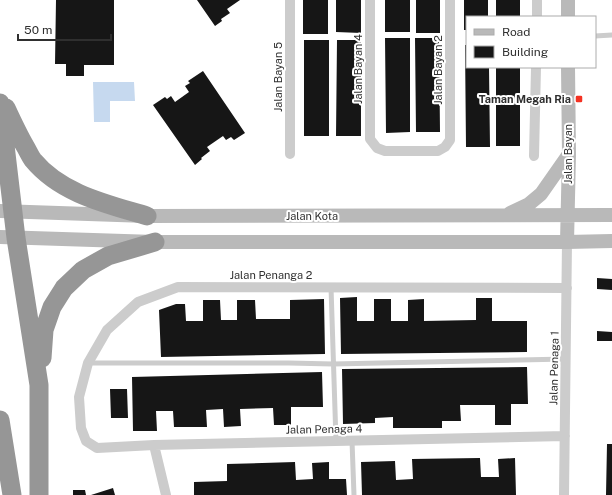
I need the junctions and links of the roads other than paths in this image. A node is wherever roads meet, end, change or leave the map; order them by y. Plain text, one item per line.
1 (290, 0) edge
2 (370, 0) edge
3 (450, 0) edge
4 (538, 0) edge
5 (568, 0) edge
6 (537, 16) edge
7 (568, 16) edge
8 (612, 35) edge
9 (596, 36) edge
10 (536, 68) edge
11 (568, 68) edge
12 (0, 96) edge
13 (0, 103) edge
14 (450, 140) joint
15 (290, 154) dead end
16 (569, 154) junction
17 (534, 156) dead end
18 (6, 212) edge
19 (505, 215) junction
20 (568, 215) junction
21 (612, 215) edge
22 (147, 216) junction
23 (8, 238) edge
24 (612, 241) edge
25 (154, 242) junction
26 (567, 242) junction
27 (331, 287) junction
28 (567, 288) junction
29 (566, 359) junction
30 (88, 363) junction
31 (333, 364) junction
32 (39, 385) junction
33 (0, 420) edge
34 (564, 436) junction
35 (86, 441) joint
36 (336, 441) junction
37 (352, 441) junction
38 (154, 445) junction
39 (12, 495) edge
40 (39, 495) edge
41 (166, 495) edge
42 (354, 495) edge
43 (564, 495) edge

1 - 15 street, Jalan Bayan 5
2 - 14 street, Jalan Bayan 4
3 - 14 street, Jalan Bayan 2
4 - 6 street
5 - 7 main road
8 - 9 lane
10 - 17 street
11 - 16 main road, Jalan Bayan
12 - 22 highway
13 - 18 highway
16 - 19 main road
16 - 20 main road, Jalan Bayan
18 - 22 main road, Jalan Kota
18 - 23 highway
19 - 20 main road, Jalan Kota
19 - 22 main road, Jalan Kota
20 - 21 main road, Jalan Kota
20 - 26 main road, Jalan Bayan
23 - 25 main road
23 - 32 highway
24 - 26 main road
25 - 26 main road
25 - 32 highway
26 - 28 street, Jalan Penaga 1
27 - 28 street, Jalan Penanga 2
27 - 30 street, Jalan Penanga 2
27 - 31 lane
28 - 29 street, Jalan Penaga 1
29 - 31 lane
29 - 34 street, Jalan Penaga 1
30 - 31 lane
30 - 35 street, Jalan Penanga 2
31 - 36 lane
32 - 40 highway
33 - 39 highway
34 - 37 street, Jalan Penaga 4
34 - 43 street, Jalan Penaga 1
35 - 38 street, Jalan Penaga 4
36 - 37 street, Jalan Penaga 4
36 - 38 street, Jalan Penaga 4
37 - 42 lane
38 - 41 street

